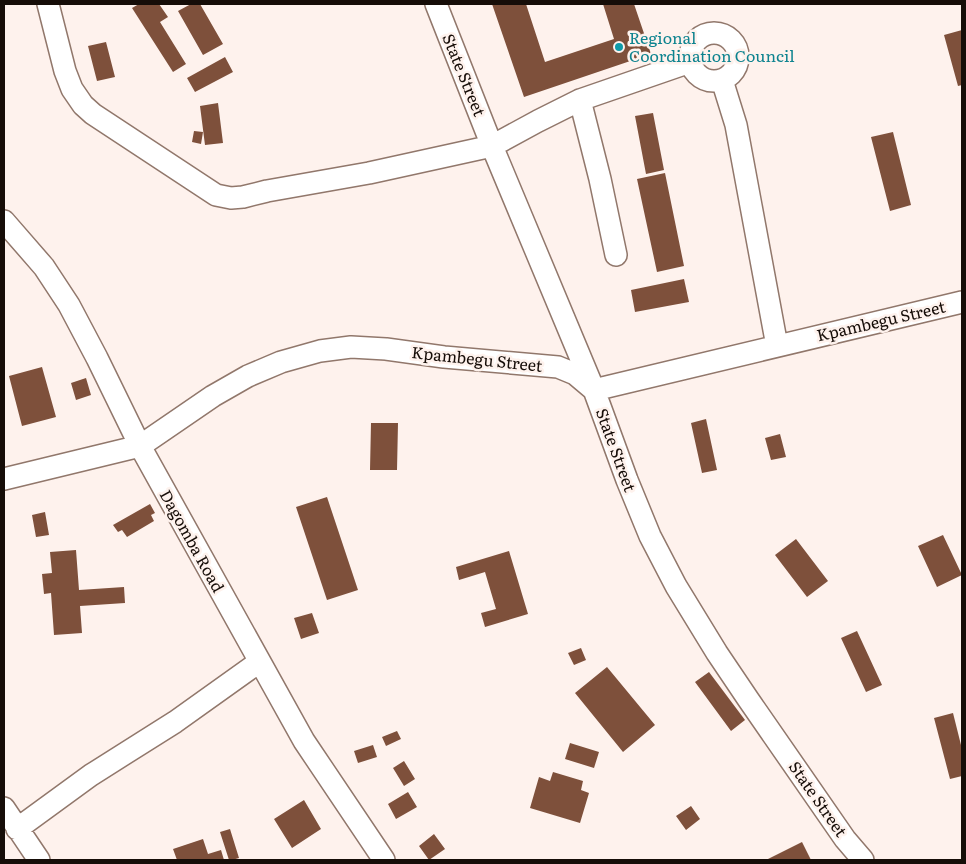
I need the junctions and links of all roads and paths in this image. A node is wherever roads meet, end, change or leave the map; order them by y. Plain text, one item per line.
1 (48, 4) edge
2 (436, 4) edge
3 (690, 62) junction
4 (722, 80) junction
5 (580, 100) junction
6 (492, 146) junction
7 (4, 220) edge
8 (616, 255) dead end
9 (962, 302) edge
10 (777, 346) junction
11 (594, 390) junction
12 (140, 446) junction
13 (4, 479) edge
14 (260, 662) junction
15 (4, 808) edge
16 (18, 829) junction
17 (39, 860) edge
18 (384, 860) edge
19 (863, 860) edge

1 - 6 street
2 - 6 street, State Street
3 - 4 street
3 - 4 street
3 - 5 street
4 - 10 street
5 - 6 street
5 - 8 street
6 - 11 street, State Street
7 - 12 street, Dagomba Road
9 - 10 street, Kpambegu Street
10 - 11 street, Kpambegu Street
11 - 12 street, Kpambegu Street
11 - 19 street, State Street
12 - 13 street, Kpambegu Street
12 - 14 street, Dagomba Road
14 - 16 street
14 - 18 street, Dagomba Road
15 - 16 street
16 - 17 street

